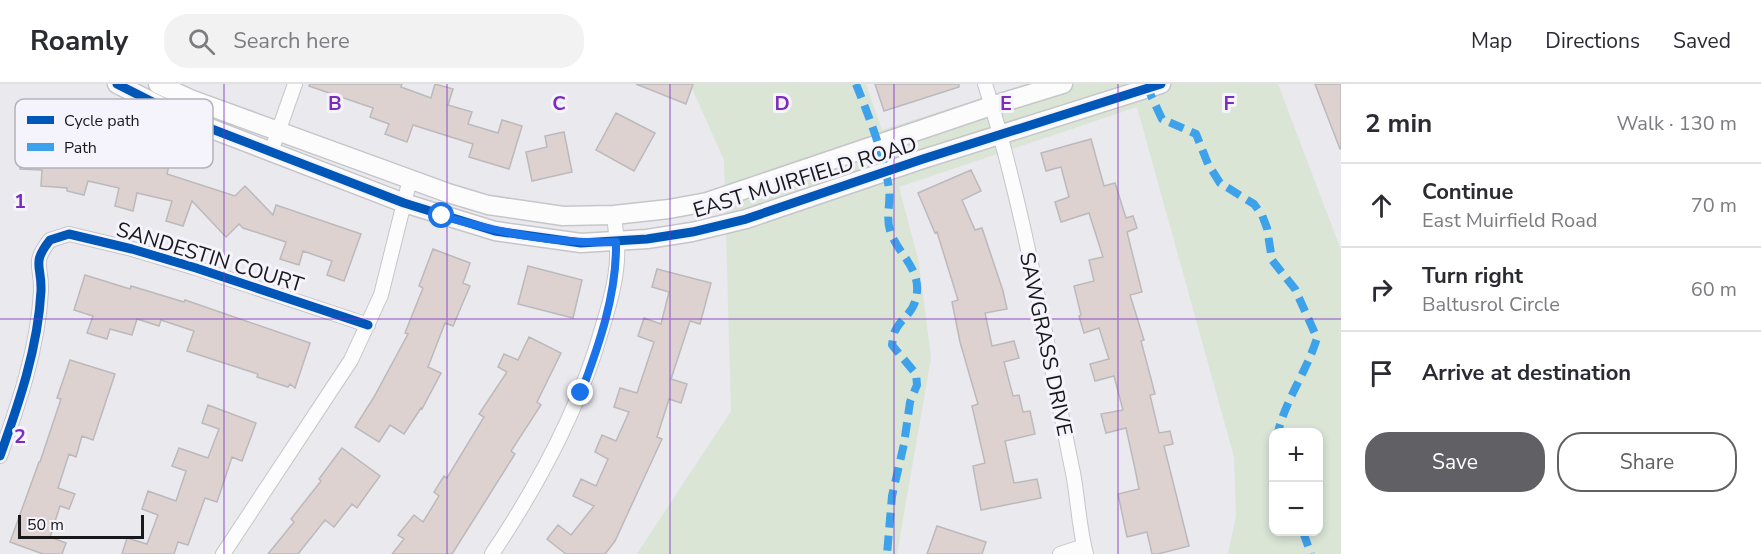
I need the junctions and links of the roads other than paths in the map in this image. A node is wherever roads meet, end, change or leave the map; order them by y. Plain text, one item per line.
1 (117, 84) edge
2 (158, 84) edge
3 (295, 84) edge
4 (985, 84) edge
5 (1063, 84) edge
6 (1161, 84) edge
7 (147, 99) edge
8 (190, 99) edge
9 (992, 106) junction
10 (213, 107) edge
11 (213, 129) edge
12 (278, 131) junction
13 (1001, 135) junction
14 (271, 152) junction
15 (410, 178) junction
16 (404, 203) junction
17 (614, 215) junction
18 (616, 242) junction
19 (368, 325) junction
20 (0, 456) edge
21 (1085, 550) edge
22 (223, 554) edge
23 (492, 554) edge
24 (1060, 554) edge

1 - 7 street, EAST MUIRFIELD ROAD
2 - 8 street, EAST MUIRFIELD ROAD
3 - 12 street
4 - 9 street, SAWGRASS DRIVE
5 - 9 street, EAST MUIRFIELD ROAD
6 - 13 street, EAST MUIRFIELD ROAD
9 - 13 street, SAWGRASS DRIVE
9 - 17 street, EAST MUIRFIELD ROAD
10 - 12 street, EAST MUIRFIELD ROAD
11 - 14 street, EAST MUIRFIELD ROAD
12 - 14 street
12 - 15 street, EAST MUIRFIELD ROAD
13 - 18 street, EAST MUIRFIELD ROAD
13 - 21 street, SAWGRASS DRIVE
14 - 16 street, EAST MUIRFIELD ROAD
15 - 16 street
15 - 17 street, EAST MUIRFIELD ROAD
16 - 18 street, EAST MUIRFIELD ROAD
16 - 19 street
17 - 18 street
18 - 23 street
19 - 20 street, SANDESTIN COURT
19 - 22 street
21 - 24 street

